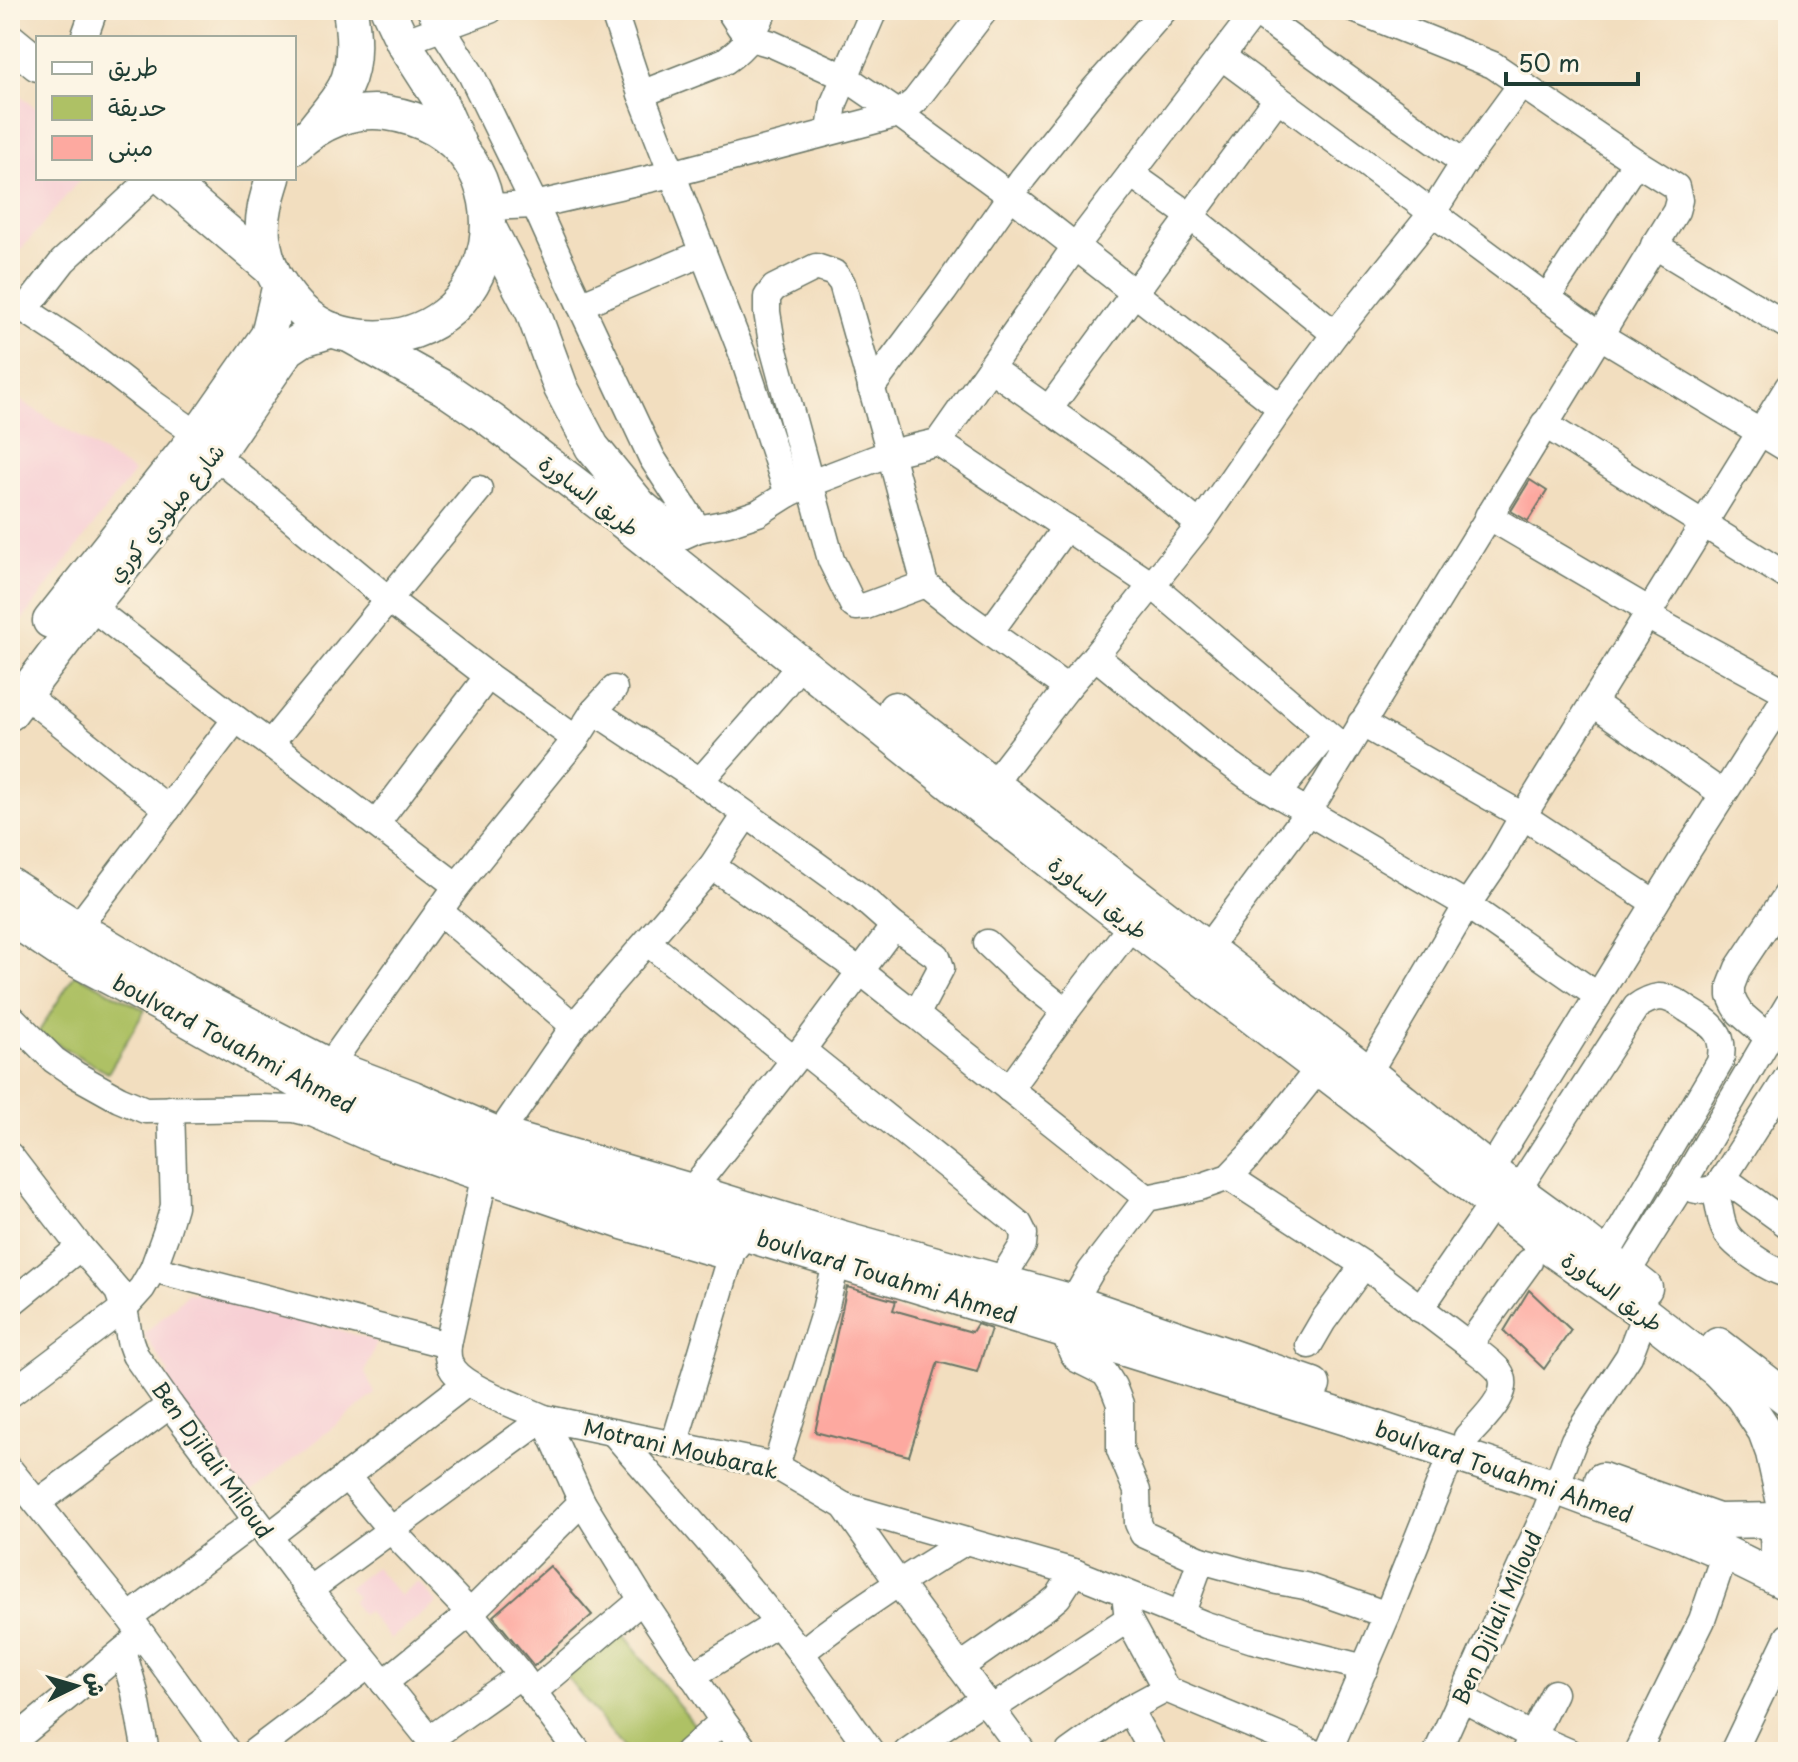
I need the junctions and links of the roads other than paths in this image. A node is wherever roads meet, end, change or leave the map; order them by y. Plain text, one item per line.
1 (94, 10) edge
2 (350, 10) edge
3 (388, 10) edge
4 (490, 10) edge
5 (613, 10) edge
6 (729, 10) edge
7 (764, 10) edge
8 (874, 10) edge
9 (985, 10) edge
10 (1164, 10) edge
11 (1356, 10) edge
12 (1253, 11) edge
13 (435, 19) edge
14 (85, 36) edge
15 (751, 38) junction
16 (10, 41) edge
17 (403, 42) junction
18 (1221, 56) junction
19 (36, 62) edge
20 (845, 77) junction
21 (1521, 85) junction
22 (641, 94) junction
23 (1277, 99) junction
24 (899, 114) junction
25 (830, 131) junction
26 (299, 142) edge
27 (462, 151) junction
28 (1636, 162) junction
29 (1464, 163) junction
30 (671, 174) junction
31 (1131, 174) junction
32 (150, 180) edge
33 (166, 180) edge
34 (272, 180) edge
35 (1011, 196) junction
36 (535, 205) junction
37 (1433, 212) junction
38 (1190, 216) junction
39 (488, 218) junction
40 (1654, 245) junction
41 (1075, 247) junction
42 (703, 253) junction
43 (276, 277) junction
44 (1133, 294) junction
45 (1547, 298) junction
46 (17, 305) edge
47 (580, 305) junction
48 (1788, 326) edge
49 (342, 333) junction
50 (1335, 334) junction
51 (1599, 335) junction
52 (990, 368) junction
53 (1788, 387) edge
54 (871, 388) junction
55 (1281, 408) junction
56 (1049, 409) junction
57 (1544, 424) junction
58 (1761, 432) junction
59 (938, 442) junction
60 (206, 445) junction
61 (1788, 449) edge
62 (890, 453) junction
63 (479, 489) dead end
64 (798, 489) junction
65 (1488, 516) junction
66 (1200, 525) junction
67 (1704, 525) junction
68 (1066, 527) junction
69 (688, 534) junction
70 (1788, 577) edge
71 (925, 584) junction
72 (1152, 585) junction
73 (82, 600) junction
74 (389, 600) junction
75 (1648, 614) junction
76 (990, 632) junction
77 (1095, 656) junction
78 (801, 663) junction
79 (488, 676) junction
80 (1067, 688) junction
81 (614, 689) dead end
82 (15, 693) edge
83 (1788, 693) edge
84 (1593, 703) junction
85 (594, 711) junction
86 (236, 719) junction
87 (1361, 723) junction
88 (576, 739) junction
89 (1336, 742) junction
90 (270, 744) junction
91 (700, 781) junction
92 (983, 793) junction
93 (1277, 794) junction
94 (1723, 794) junction
95 (168, 809) junction
96 (1308, 812) junction
97 (746, 815) junction
98 (1523, 816) junction
99 (376, 824) junction
100 (712, 866) junction
101 (10, 885) edge
102 (457, 886) junction
103 (1788, 893) edge
104 (1655, 903) junction
105 (1467, 905) junction
106 (439, 911) junction
107 (10, 917) edge
108 (1132, 925) junction
109 (894, 926) junction
110 (77, 928) junction
111 (647, 942) junction
112 (987, 943) dead end
113 (1199, 960) junction
114 (860, 971) junction
115 (1598, 996) junction
116 (1066, 1011) junction
117 (916, 1015) junction
118 (10, 1016) edge
119 (1782, 1019) edge
120 (574, 1026) junction
121 (798, 1054) junction
122 (1319, 1068) junction
123 (322, 1079) junction
124 (1744, 1081) junction
125 (1360, 1083) junction
126 (1781, 1088) edge
127 (1009, 1089) junction
128 (171, 1109) junction
129 (10, 1156) edge
130 (489, 1158) junction
131 (1229, 1177) junction
132 (1682, 1185) junction
133 (1500, 1188) junction
134 (1722, 1189) junction
135 (691, 1191) junction
136 (1147, 1198) junction
137 (1788, 1225) edge
138 (739, 1243) junction
139 (1548, 1245) junction
140 (80, 1247) junction
141 (839, 1250) junction
142 (1364, 1265) junction
143 (1616, 1265) junction
144 (153, 1269) junction
145 (1788, 1274) edge
146 (992, 1294) junction
147 (10, 1304) edge
148 (124, 1308) junction
149 (1420, 1309) junction
150 (1645, 1314) junction
151 (1068, 1316) junction
152 (448, 1345) junction
153 (1309, 1345) dead end
154 (1469, 1345) junction
155 (1742, 1379) junction
156 (467, 1383) junction
157 (10, 1394) edge
158 (1788, 1399) edge
159 (170, 1405) junction
160 (544, 1418) junction
161 (614, 1433) junction
162 (674, 1445) junction
163 (1459, 1445) junction
164 (776, 1466) junction
165 (10, 1470) edge
166 (346, 1476) junction
167 (1559, 1477) junction
168 (582, 1502) junction
169 (37, 1503) junction
170 (844, 1506) junction
171 (1784, 1510) edge
172 (262, 1529) junction
173 (390, 1529) junction
174 (966, 1541) junction
175 (1725, 1553) junction
176 (1201, 1560) junction
177 (1074, 1572) junction
178 (1788, 1582) edge
179 (898, 1583) junction
180 (309, 1590) junction
181 (1125, 1592) junction
182 (642, 1600) junction
183 (470, 1613) junction
184 (1181, 1615) junction
185 (1387, 1615) junction
186 (1128, 1619) junction
187 (778, 1623) junction
188 (131, 1635) junction
189 (1788, 1637) edge
190 (801, 1653) junction
191 (960, 1667) junction
192 (1365, 1668) junction
193 (376, 1674) junction
194 (692, 1676) junction
195 (527, 1684) junction
196 (1166, 1689) junction
197 (1554, 1693) dead end
198 (1461, 1698) junction
199 (988, 1704) junction
200 (1129, 1709) junction
201 (723, 1721) junction
202 (10, 1744) edge
203 (1528, 1744) edge
204 (435, 1746) edge
205 (146, 1752) edge
206 (227, 1752) edge
207 (254, 1752) edge
208 (578, 1752) edge
209 (688, 1752) edge
210 (746, 1752) edge
211 (871, 1752) edge
212 (907, 1752) edge
213 (1023, 1752) edge
214 (1069, 1752) edge
215 (1153, 1752) edge
216 (1312, 1752) edge
217 (1328, 1752) edge
218 (1437, 1752) edge
219 (1569, 1752) edge
220 (1637, 1752) edge
221 (1733, 1752) edge

1 - 14 street
2 - 26 main road
3 - 17 main road
4 - 13 street
5 - 22 street
6 - 15 street
7 - 15 street
8 - 20 street
9 - 24 street
10 - 35 street
11 - 21 street
12 - 18 street
12 - 29 street
13 - 17 street
13 - 36 street
15 - 20 street
15 - 22 street
16 - 19 main road
17 - 27 main road
18 - 23 street
18 - 31 street
20 - 24 street
20 - 25 street
21 - 28 street
21 - 29 street
22 - 30 street
23 - 37 street
23 - 38 street
24 - 25 street
24 - 35 street
25 - 30 street
26 - 27 main road
27 - 39 main road, طريق الساورة
28 - 40 street
28 - 45 street
29 - 37 street
30 - 36 street
30 - 42 street
31 - 38 street
31 - 41 street
32 - 46 street
33 - 43 main road, طريق الساورة
34 - 43 main road
35 - 41 street
35 - 54 street
36 - 39 street
36 - 47 street
37 - 45 street
37 - 50 street
38 - 44 street
38 - 50 street
39 - 49 main road
39 - 69 main road, طريق الساورة
40 - 48 street
40 - 51 street
41 - 44 street
41 - 52 street
42 - 47 street
42 - 64 street
43 - 49 main road, طريق الساورة
43 - 60 main road, شارع ميلودي كوري
44 - 55 street
44 - 56 street
45 - 51 street
46 - 60 street
47 - 69 street
49 - 60 main road, شارع ميلودي كوري
49 - 78 main road, طريق الساورة
50 - 55 street
51 - 57 street
51 - 58 street
52 - 56 street
52 - 59 street
53 - 58 street
54 - 62 street
54 - 64 street
55 - 66 street
56 - 66 street
57 - 65 street
57 - 67 street
58 - 61 street
58 - 67 street
59 - 62 street
59 - 68 street
60 - 73 main road, شارع ميلودي كوري
60 - 74 street
62 - 64 street
62 - 71 street
63 - 74 street
64 - 69 street
64 - 71 street
65 - 75 street
65 - 87 street
66 - 72 street
67 - 70 street
67 - 75 street
68 - 72 street
68 - 76 street
69 - 92 main road, طريق الساورة
71 - 76 street
72 - 77 street
72 - 89 street
73 - 82 main road, شارع ميلودي كوري
73 - 86 street
74 - 79 street
74 - 90 street
75 - 83 street
75 - 84 street
76 - 80 street
77 - 80 street
77 - 93 street
78 - 91 street
78 - 92 main road, طريق الساورة
79 - 88 street
79 - 99 street
80 - 92 street
81 - 85 street
82 - 95 street
83 - 94 street
84 - 94 street
84 - 98 street
85 - 88 street
85 - 91 street
86 - 90 street
86 - 95 street
87 - 89 street
87 - 98 street
88 - 102 street
89 - 93 street
89 - 96 street
90 - 99 street
91 - 97 street
92 - 108 main road, طريق الساورة
92 - 113 main road, طريق الساورة
93 - 96 street
94 - 104 street
95 - 110 street
96 - 105 street
96 - 113 street
97 - 100 street
97 - 109 street
98 - 104 street
98 - 105 street
99 - 102 street
100 - 111 street
100 - 114 street
101 - 110 main road, boulvard Touahmi Ahmed
102 - 106 street
103 - 119 street
104 - 115 street
105 - 115 street
105 - 125 street
106 - 120 street
106 - 123 street
107 - 123 main road, boulvard Touahmi Ahmed
108 - 113 main road, طريق الساورة
108 - 116 street
109 - 114 street
109 - 117 street
110 - 123 main road, boulvard Touahmi Ahmed
111 - 120 street
111 - 121 street
112 - 116 street
113 - 122 main road, طريق الساورة
113 - 125 main road, طريق الساورة
114 - 117 street
114 - 121 street
115 - 133 street
116 - 127 street
117 - 127 street
118 - 128 street
119 - 124 street
120 - 130 street
121 - 135 street
121 - 146 street
122 - 125 main road, طريق الساورة
122 - 131 street
123 - 130 main road, boulvard Touahmi Ahmed
124 - 126 street
124 - 132 street
125 - 133 main road, طريق الساورة
126 - 134 street
127 - 136 street
128 - 130 street
128 - 144 street
129 - 140 street, Ben Djilali Miloud
130 - 135 main road, boulvard Touahmi Ahmed
130 - 138 main road, boulvard Touahmi Ahmed
130 - 152 street
131 - 136 street
131 - 142 street
132 - 134 street
132 - 143 street
133 - 139 main road, طريق الساورة
133 - 143 street
133 - 149 street
134 - 137 street
134 - 145 street
135 - 141 main road, boulvard Touahmi Ahmed
136 - 151 street
138 - 141 main road, boulvard Touahmi Ahmed
138 - 162 street
139 - 143 main road, طريق الساورة
139 - 150 main road, طريق الساورة
139 - 154 street
140 - 147 street
140 - 148 street, Ben Djilali Miloud
141 - 146 main road, boulvard Touahmi Ahmed
141 - 164 street
142 - 149 street
142 - 153 street
143 - 155 main road, طريق الساورة
144 - 148 street
144 - 152 street
146 - 151 main road, boulvard Touahmi Ahmed
148 - 157 street
148 - 159 street, Ben Djilali Miloud
149 - 154 street
150 - 155 main road, طريق الساورة
150 - 167 street, Ben Djilali Miloud
151 - 163 main road, boulvard Touahmi Ahmed
151 - 176 street
152 - 156 street
154 - 163 street
155 - 158 main road, طريق الساورة
155 - 171 main road, طريق الساورة
156 - 160 street, Motrani Moubarak
156 - 166 street
159 - 169 street
159 - 172 street, Ben Djilali Miloud
160 - 161 street, Motrani Moubarak
160 - 168 street
160 - 173 street
161 - 162 street, Motrani Moubarak
161 - 187 street
162 - 164 street, Motrani Moubarak
163 - 167 main road, boulvard Touahmi Ahmed
163 - 185 street
164 - 170 street, Motrani Moubarak
165 - 169 street
166 - 172 street
166 - 173 street
167 - 171 main road, boulvard Touahmi Ahmed
167 - 175 main road, boulvard Touahmi Ahmed
167 - 198 street, Ben Djilali Miloud
168 - 182 street
168 - 183 street
169 - 188 street
170 - 174 street
170 - 179 street, Motrani Moubarak
171 - 178 main road, طريق الساورة
172 - 180 street, Ben Djilali Miloud
172 - 188 street
173 - 180 street
173 - 183 street
174 - 177 street
174 - 179 street
175 - 178 main road, boulvard Touahmi Ahmed
175 - 220 street
176 - 184 street
176 - 185 street
177 - 181 street
177 - 191 street
179 - 190 street
179 - 191 street, Motrani Moubarak
180 - 193 street, Ben Djilali Miloud
181 - 184 street
181 - 186 street
182 - 194 street
182 - 195 street
183 - 193 street
183 - 195 street
184 - 192 street
185 - 192 street
186 - 196 street
186 - 199 street
187 - 190 street
187 - 194 street
188 - 202 street
188 - 205 street
188 - 206 street
189 - 221 street
190 - 211 street
191 - 199 street, Motrani Moubarak
192 - 217 street
193 - 204 street, Ben Djilali Miloud
193 - 207 street
194 - 201 street
195 - 204 street
195 - 208 street
196 - 200 street
196 - 216 street
197 - 203 street
198 - 203 street
198 - 218 street, Ben Djilali Miloud
199 - 212 street
199 - 213 street, Motrani Moubarak
200 - 214 street
200 - 215 street
201 - 209 street
201 - 210 street
203 - 219 street

